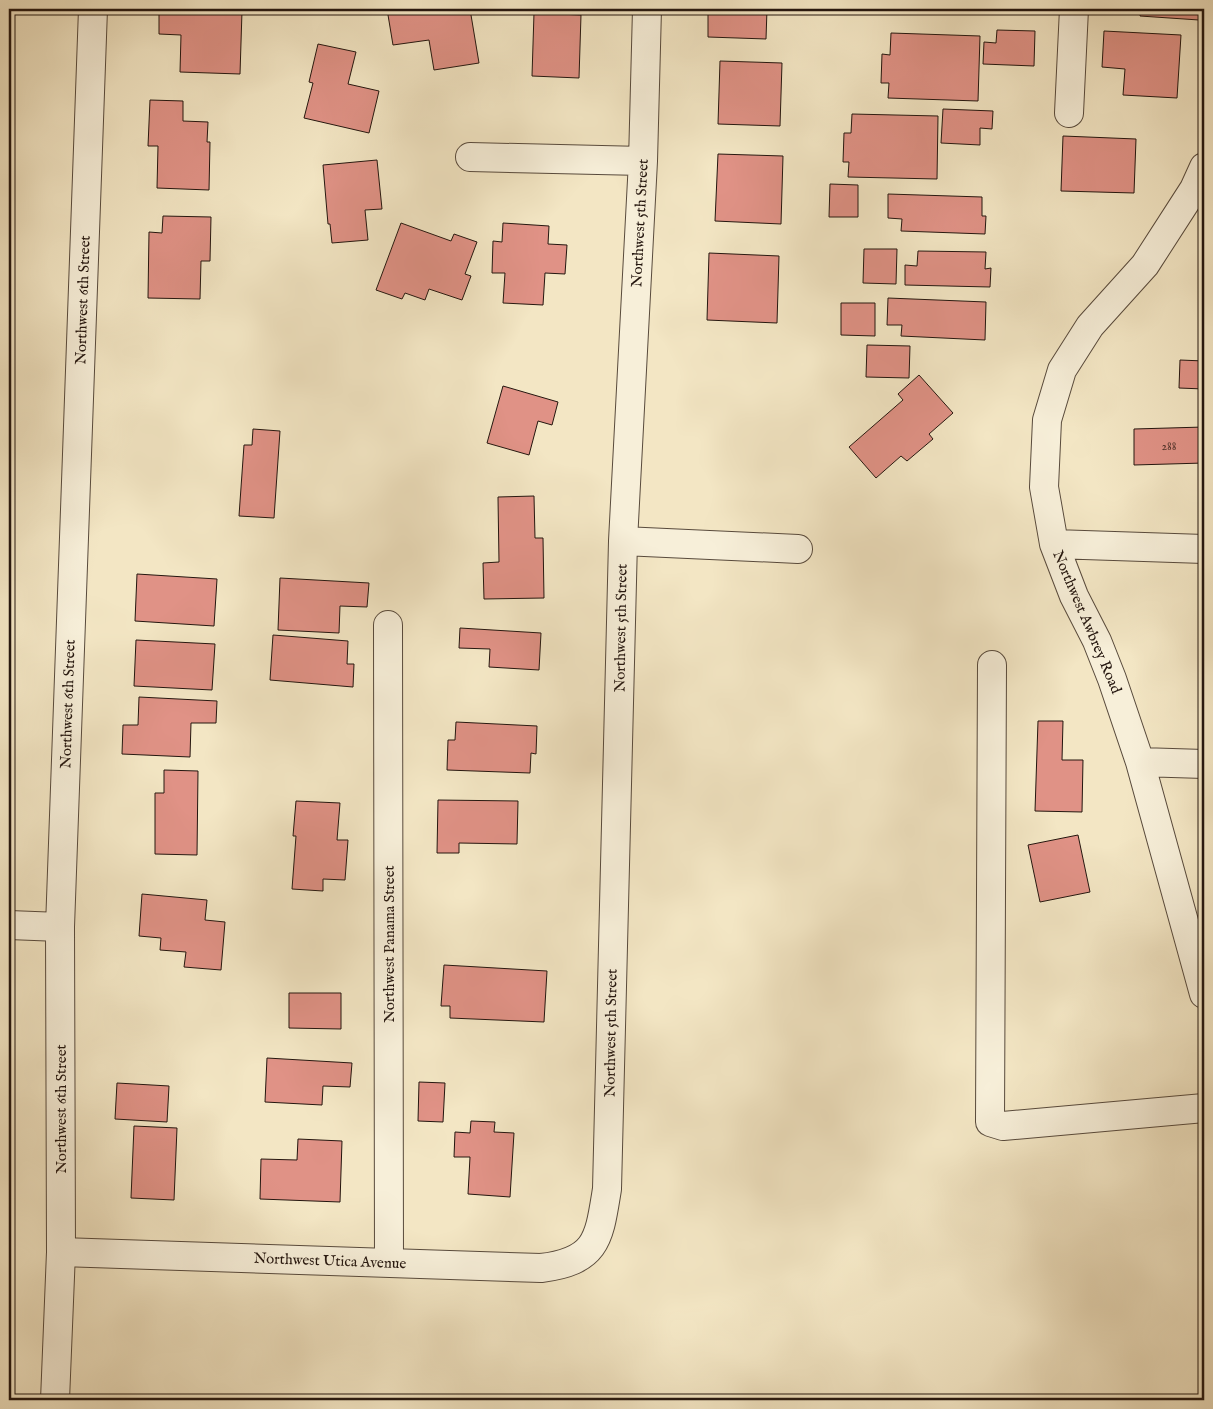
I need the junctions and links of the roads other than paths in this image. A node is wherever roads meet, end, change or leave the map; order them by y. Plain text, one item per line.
1 (93, 9) edge
2 (647, 9) edge
3 (1074, 9) edge
4 (1069, 114) dead end
5 (470, 157) dead end
6 (643, 161) junction
7 (1204, 167) edge
8 (623, 542) junction
9 (1054, 544) junction
10 (798, 549) dead end
11 (1204, 549) edge
12 (388, 625) dead end
13 (992, 664) dead end
14 (1140, 762) junction
15 (1204, 764) edge
16 (9, 925) edge
17 (60, 927) junction
18 (1202, 981) edge
19 (1204, 1108) edge
20 (593, 1245) joint
21 (61, 1252) junction
22 (389, 1262) junction
23 (55, 1400) edge

1 - 17 street, Northwest 6th Street
2 - 6 street, Northwest 5th Street
3 - 4 street
5 - 6 street
6 - 8 street, Northwest 5th Street
7 - 9 street, Northwest Awbrey Road
8 - 10 street
8 - 20 street, Northwest 5th Street
9 - 11 street
9 - 14 street, Northwest Awbrey Road
12 - 22 street, Northwest Panama Street
13 - 19 street
14 - 15 street
14 - 18 street, Northwest Awbrey Road
16 - 17 street
17 - 21 street, Northwest 6th Street
20 - 22 street, Northwest Utica Avenue
21 - 22 street, Northwest Utica Avenue
21 - 23 street, Northwest 6th Street

